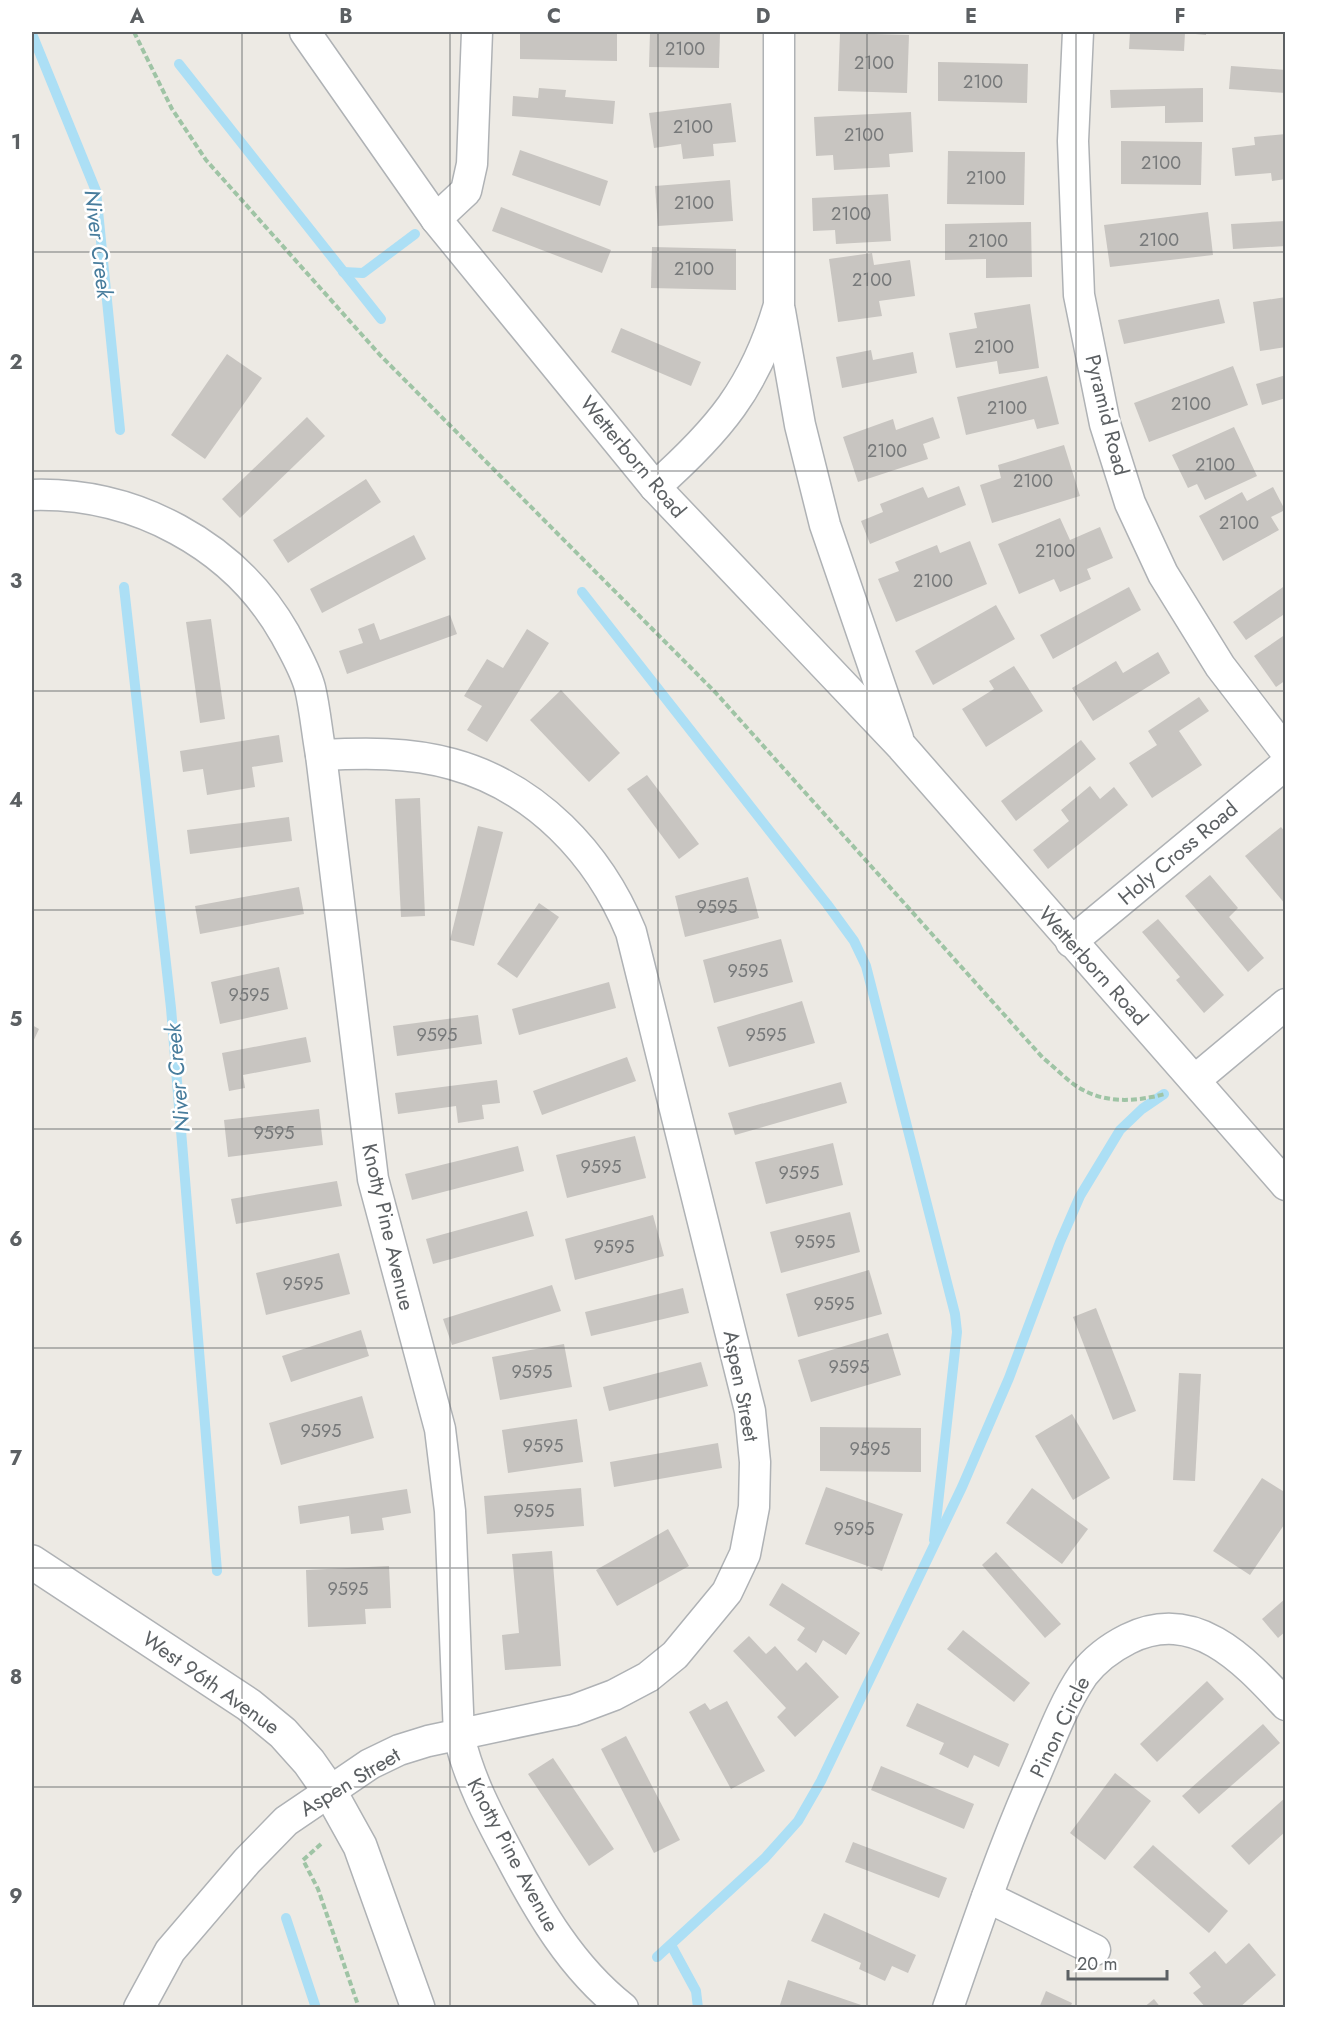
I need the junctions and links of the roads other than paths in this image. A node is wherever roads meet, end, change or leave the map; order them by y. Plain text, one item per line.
1 (305, 32) edge
2 (477, 32) edge
3 (779, 32) edge
4 (1078, 32) edge
5 (436, 219) junction
6 (779, 305) junction
7 (655, 487) junction
8 (32, 495) edge
9 (902, 747) junction
10 (1286, 752) edge
11 (321, 755) junction
12 (1286, 764) edge
13 (1071, 942) junction
14 (1286, 1004) edge
15 (1195, 1080) junction
16 (1286, 1185) edge
17 (32, 1562) edge
18 (1286, 1705) edge
19 (459, 1736) junction
20 (330, 1792) junction
21 (987, 1897) junction
22 (1095, 1950) dead end
23 (139, 2007) edge
24 (418, 2007) edge
25 (623, 2007) edge
26 (948, 2007) edge

1 - 5 street, Wetterborn Road
2 - 5 street
3 - 6 street
4 - 10 street, Pyramid Road
5 - 7 street, Wetterborn Road
6 - 7 street
6 - 9 street, Wetterborn Road
7 - 9 street, Wetterborn Road
8 - 11 street, Knotty Pine Avenue
9 - 13 street, Wetterborn Road
11 - 19 street, Knotty Pine Avenue
11 - 19 street, Aspen Street
12 - 13 street, Holy Cross Road
13 - 15 street, Wetterborn Road
14 - 15 street
15 - 16 street, Wetterborn Road
17 - 20 street, West 96th Avenue
18 - 21 street, Pinon Circle
19 - 20 street, Aspen Street
19 - 25 street, Knotty Pine Avenue
20 - 23 street, Aspen Street
20 - 24 street, West 96th Avenue
21 - 22 street
21 - 26 street, Pinon Circle

